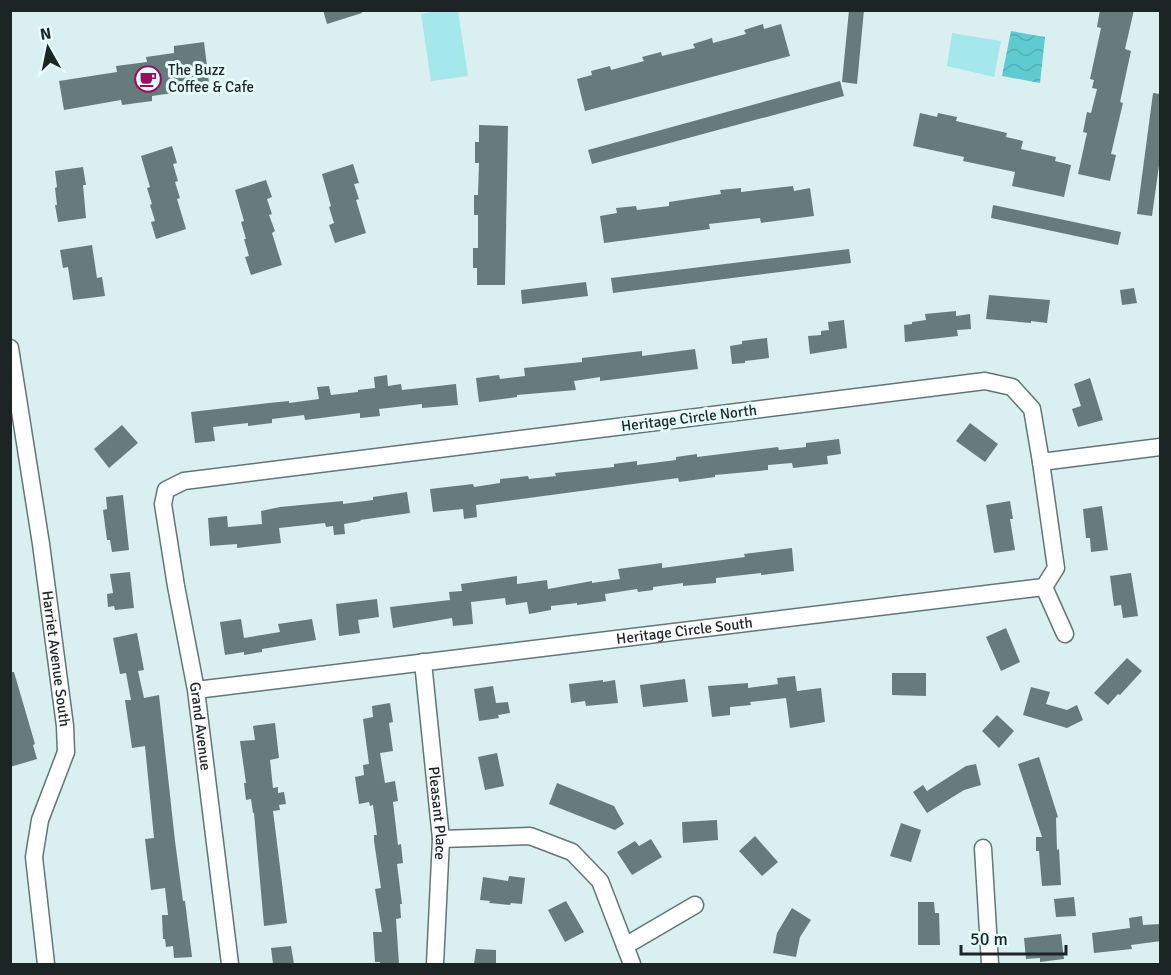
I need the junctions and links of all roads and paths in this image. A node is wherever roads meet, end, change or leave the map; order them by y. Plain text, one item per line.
1 (10, 348) edge
2 (1161, 447) edge
3 (1041, 462) junction
4 (166, 490) joint
5 (1044, 587) junction
6 (1065, 634) dead end
7 (423, 662) junction
8 (196, 690) junction
9 (441, 839) junction
10 (983, 848) dead end
11 (695, 905) dead end
12 (625, 946) junction
13 (46, 964) edge
14 (230, 964) edge
15 (435, 964) edge
16 (632, 964) edge
17 (990, 964) edge

1 - 13 street, Harriet Avenue South
2 - 3 street
3 - 4 street, Heritage Circle North
3 - 5 street
4 - 8 street, Grand Avenue
5 - 6 street
5 - 7 street, Heritage Circle South
7 - 8 street, Heritage Circle South
7 - 9 street, Pleasant Place
8 - 14 street, Grand Avenue
9 - 12 street
9 - 15 street, Pleasant Place
10 - 17 street
11 - 12 street
12 - 16 street

